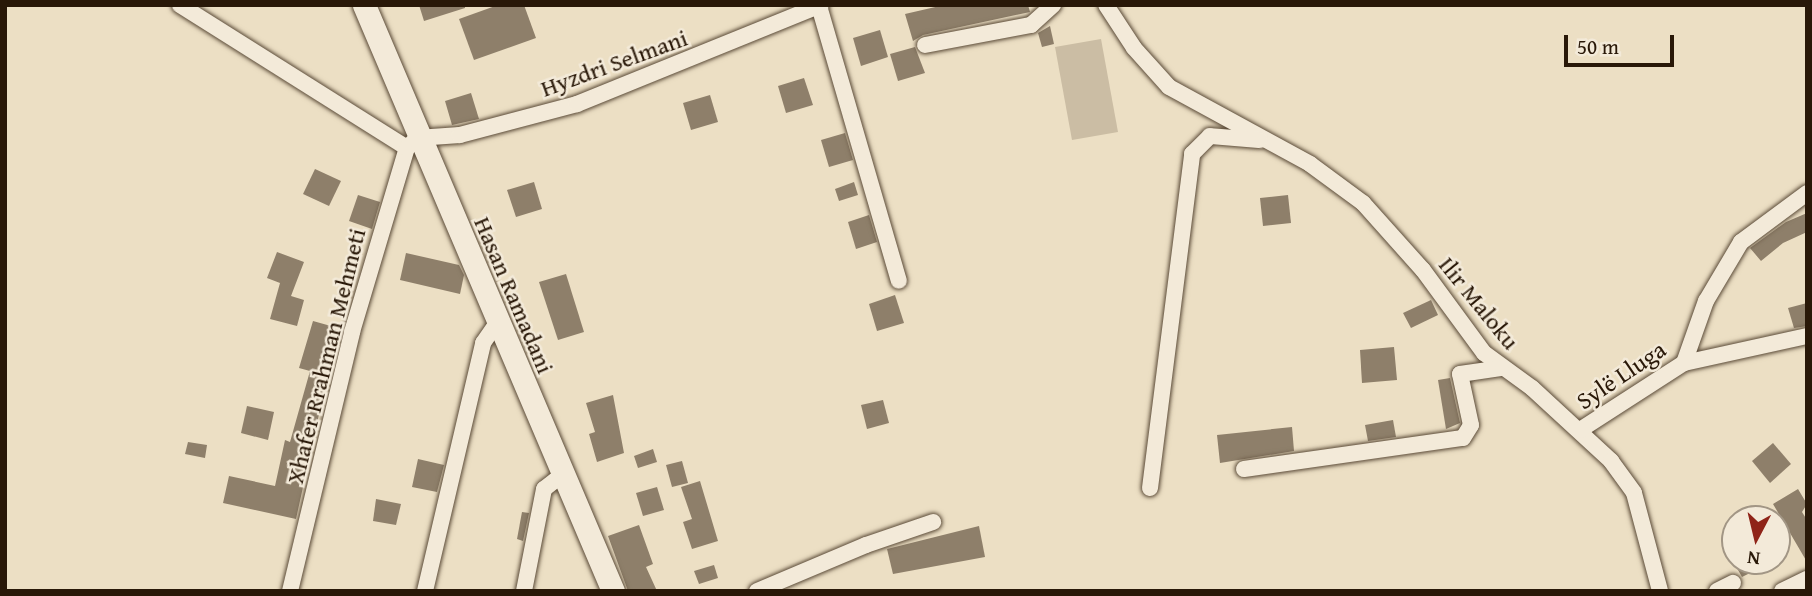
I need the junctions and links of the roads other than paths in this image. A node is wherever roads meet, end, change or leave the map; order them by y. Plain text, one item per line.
1 (180, 5) edge
2 (364, 5) edge
3 (1053, 5) edge
4 (1106, 5) edge
5 (820, 6) edge
6 (925, 44) dead end
7 (1267, 140) junction
8 (412, 143) junction
9 (1807, 193) edge
10 (899, 281) dead end
11 (497, 323) junction
12 (1807, 337) edge
13 (1684, 363) junction
14 (1501, 368) junction
15 (1580, 430) junction
16 (1244, 469) dead end
17 (563, 474) junction
18 (1150, 488) dead end
19 (933, 522) dead end
20 (1807, 579) edge
21 (1733, 583) dead end
22 (781, 586) edge
23 (290, 591) edge
24 (425, 591) edge
25 (524, 591) edge
26 (613, 591) edge
27 (757, 591) edge
28 (1660, 591) edge
29 (1717, 591) edge
30 (1782, 591) edge

1 - 8 street
2 - 8 main road, Hasan Ramadani
3 - 6 street
4 - 7 street, Ilir Maloku
5 - 8 street, Hyzdri Selmani
5 - 10 street, Hyzdri Selmani
7 - 14 street, Ilir Maloku
7 - 18 street, Ilir Maloku
8 - 11 main road, Hasan Ramadani
8 - 23 street, Xhafer Rrahman Mehmeti
9 - 13 street, Sylë Lluga
11 - 17 main road, Hasan Ramadani
11 - 24 street
12 - 13 street
13 - 15 street, Sylë Lluga
14 - 15 street, Ilir Maloku
14 - 16 street
15 - 28 street, Ilir Maloku
17 - 25 street
17 - 26 main road, Hasan Ramadani
19 - 22 street
20 - 30 street
21 - 29 street
22 - 27 street

